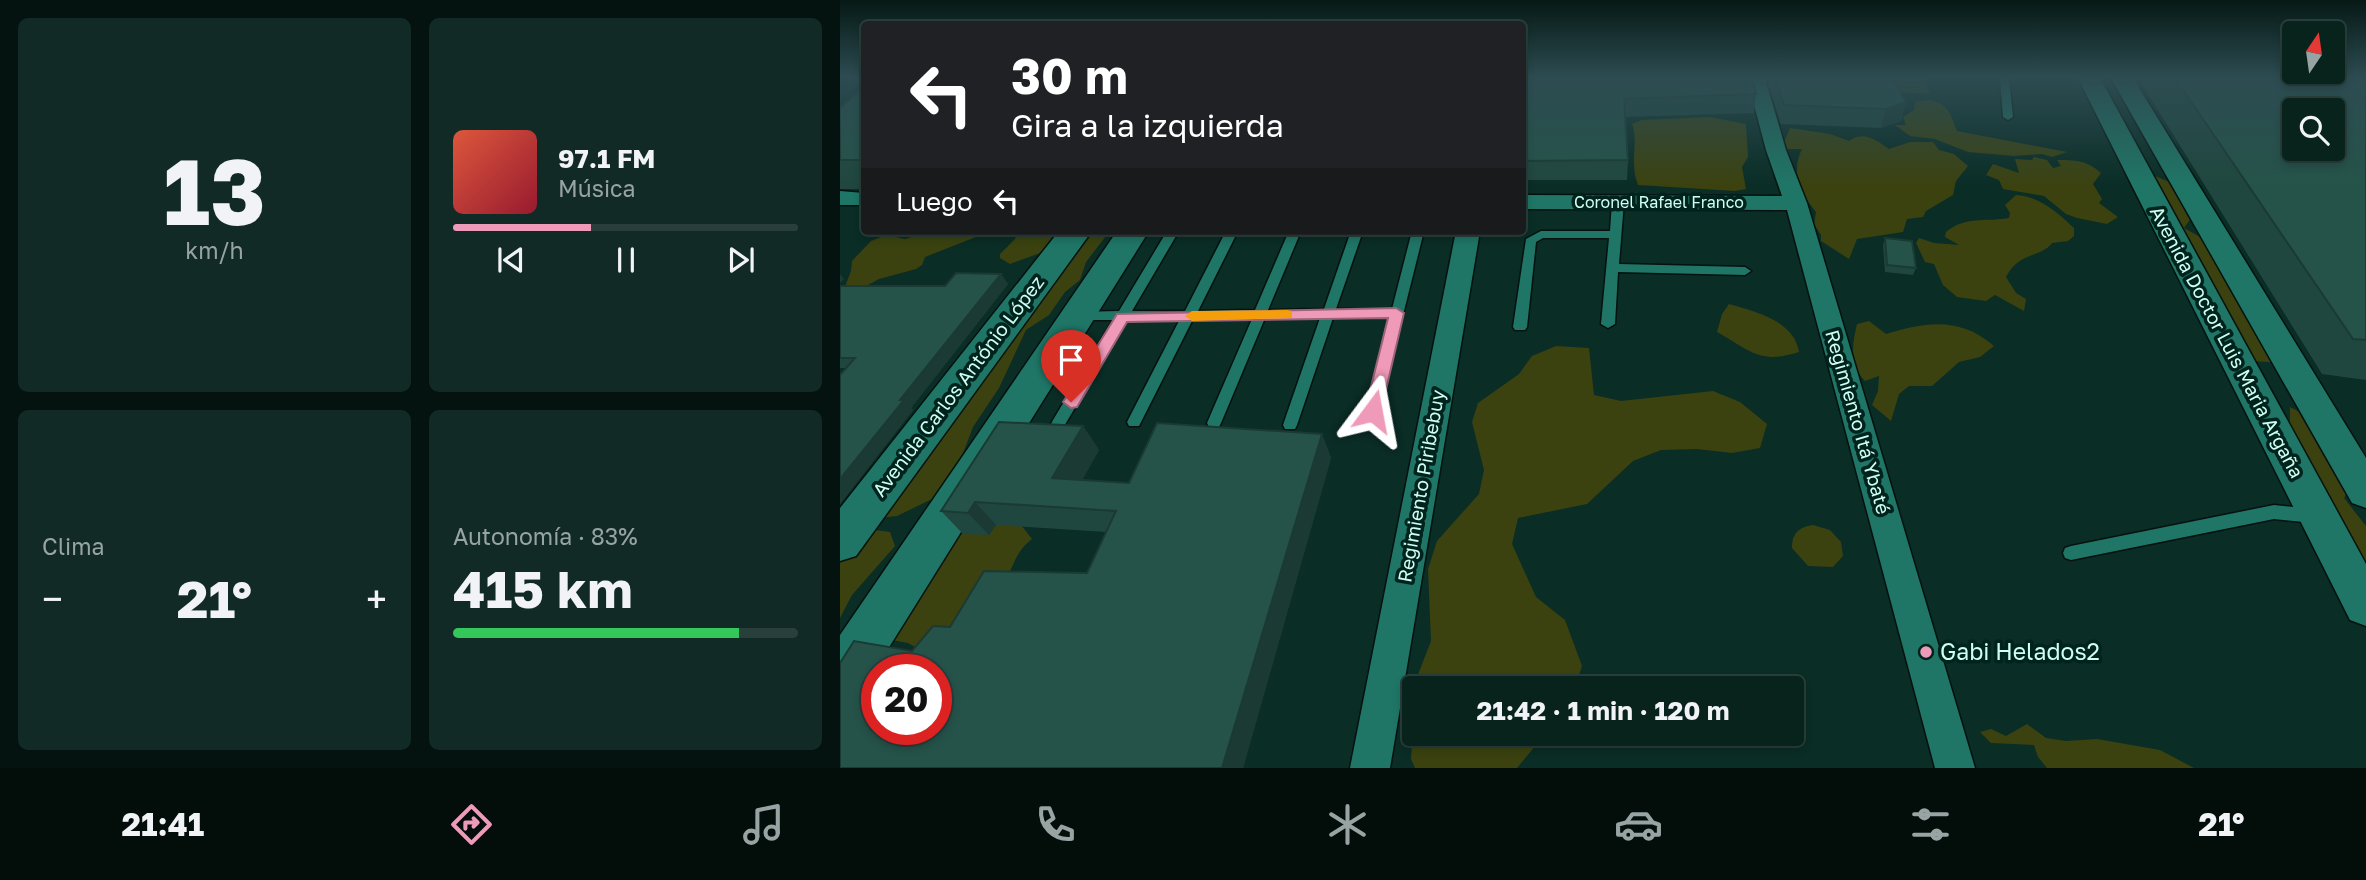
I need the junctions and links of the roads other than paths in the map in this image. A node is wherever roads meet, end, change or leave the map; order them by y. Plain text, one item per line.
1 (1766, 114) edge
2 (2008, 114) edge
3 (2108, 114) edge
4 (2143, 114) edge
5 (2008, 117) dead end
6 (840, 198) edge
7 (861, 198) edge
8 (1526, 202) edge
9 (1618, 202) junction
10 (1796, 203) junction
11 (1073, 235) edge
12 (1130, 235) edge
13 (1171, 235) edge
14 (1230, 235) edge
15 (1293, 235) edge
16 (1356, 235) edge
17 (1417, 235) edge
18 (1467, 235) edge
19 (1616, 235) junction
20 (1613, 268) junction
21 (1745, 271) dead end
22 (1396, 313) junction
23 (1328, 314) junction
24 (1260, 315) junction
25 (1076, 316) junction
26 (1187, 316) junction
27 (1122, 317) junction
28 (1608, 324) dead end
29 (1520, 327) dead end
30 (2241, 366) junction
31 (2294, 371) junction
32 (1373, 411) dead end
33 (1134, 422) dead end
34 (1214, 423) dead end
35 (1058, 424) edge
36 (1290, 425) dead end
37 (2366, 492) edge
38 (2319, 516) junction
39 (840, 542) edge
40 (2071, 552) dead end
41 (2366, 606) edge
42 (840, 679) edge
43 (1372, 755) edge
44 (1955, 768) edge

1 - 10 street, Regimiento Itá Ybaté
2 - 5 lane
3 - 30 street, Avenida Doctor Luis Maria Argaña
4 - 31 street, Avenida Doctor Luis Maria Argaña
6 - 7 street
8 - 9 street, Coronel Rafael Franco
9 - 10 street, Coronel Rafael Franco
9 - 19 lane
10 - 44 street, Regimiento Itá Ybaté
11 - 39 main road, Avenida Carlos António López
12 - 25 main road
13 - 27 lane
14 - 26 lane
15 - 24 lane
16 - 23 lane
17 - 22 lane
18 - 43 street, Regimiento Piribebuy
19 - 20 lane
19 - 29 lane
20 - 21 lane
20 - 28 lane
22 - 23 lane
22 - 32 lane
23 - 24 lane
23 - 36 lane
24 - 26 lane
24 - 34 lane
25 - 27 lane
25 - 42 main road
26 - 27 lane
26 - 33 lane
27 - 35 lane
30 - 31 street
30 - 38 street, Avenida Doctor Luis Maria Argaña
31 - 37 street, Avenida Doctor Luis Maria Argaña
38 - 40 lane
38 - 41 street, Avenida Doctor Luis Maria Argaña

